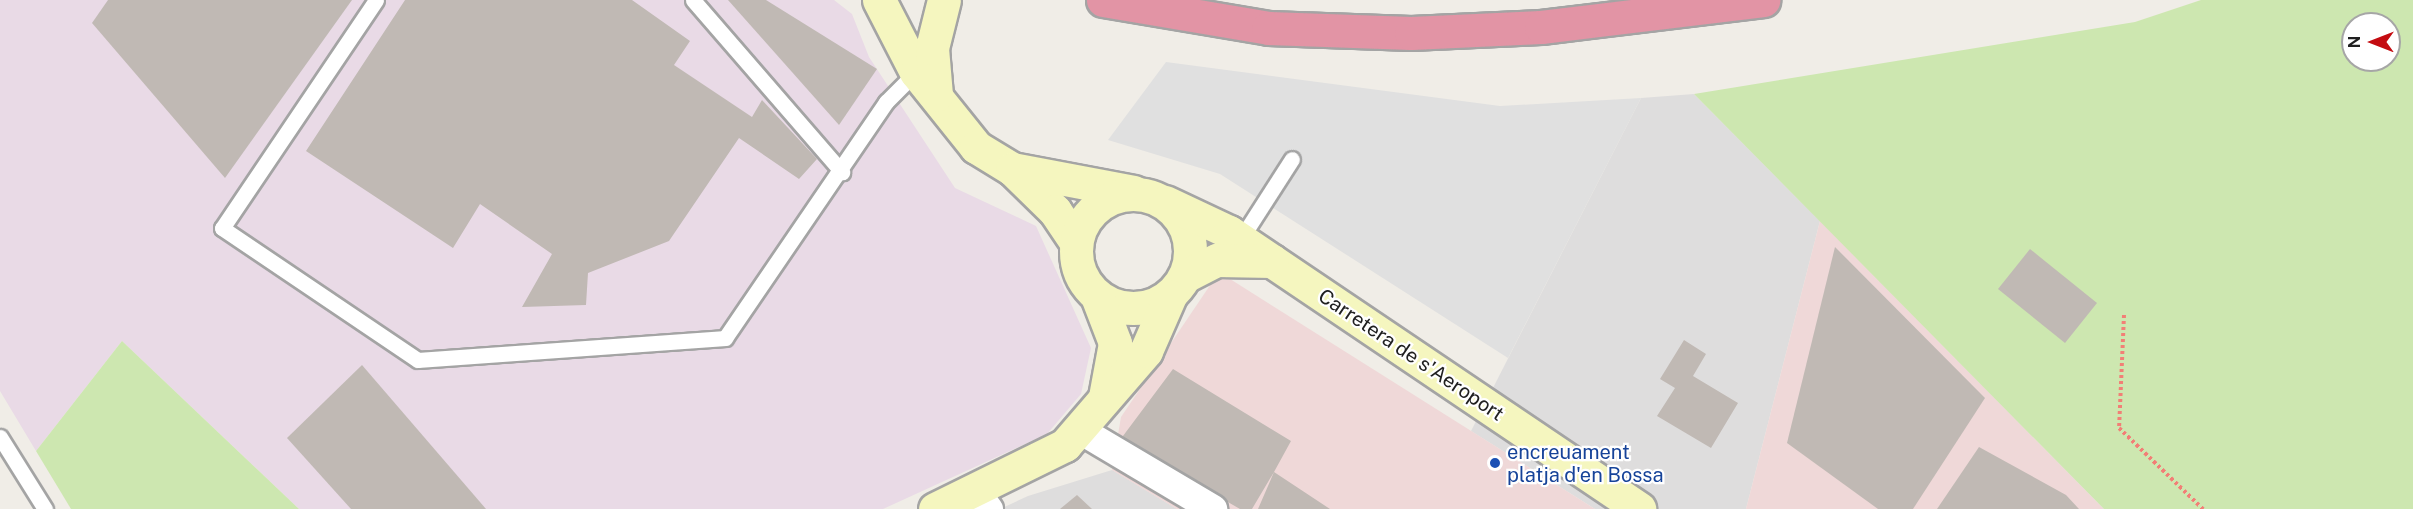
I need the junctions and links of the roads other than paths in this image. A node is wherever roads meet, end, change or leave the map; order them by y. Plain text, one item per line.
1 (375, 0) edge
2 (693, 0) edge
3 (879, 0) edge
4 (944, 0) edge
5 (1103, 0) edge
6 (1763, 0) edge
7 (916, 72) junction
8 (938, 102) junction
9 (1292, 159) dead end
10 (1012, 169) junction
11 (842, 172) junction
12 (1154, 198) junction
13 (1240, 240) junction
14 (1076, 242) junction
15 (1272, 261) junction
16 (1178, 286) junction
17 (1097, 296) junction
18 (1106, 397) junction
19 (1080, 430) junction
20 (0, 437) edge
21 (982, 499) edge
22 (45, 509) edge
23 (935, 509) edge
24 (1213, 509) edge
25 (1639, 509) edge

1 - 11 lane
2 - 11 lane
3 - 7 main road
4 - 8 main road
5 - 6 highway
7 - 8 main road
7 - 11 lane
8 - 10 main road
9 - 13 lane
10 - 12 main road, Carretera de s'Aeroport
10 - 14 main road
12 - 13 main road, Carretera de s'Aeroport
12 - 14 main road
12 - 16 main road
13 - 15 main road, Carretera de s'Aeroport
14 - 17 main road
15 - 16 main road
15 - 25 main road, Carretera de s'Aeroport
16 - 17 main road
16 - 18 main road
17 - 18 main road
18 - 19 main road
19 - 21 main road
19 - 24 street
20 - 22 lane
21 - 23 main road

